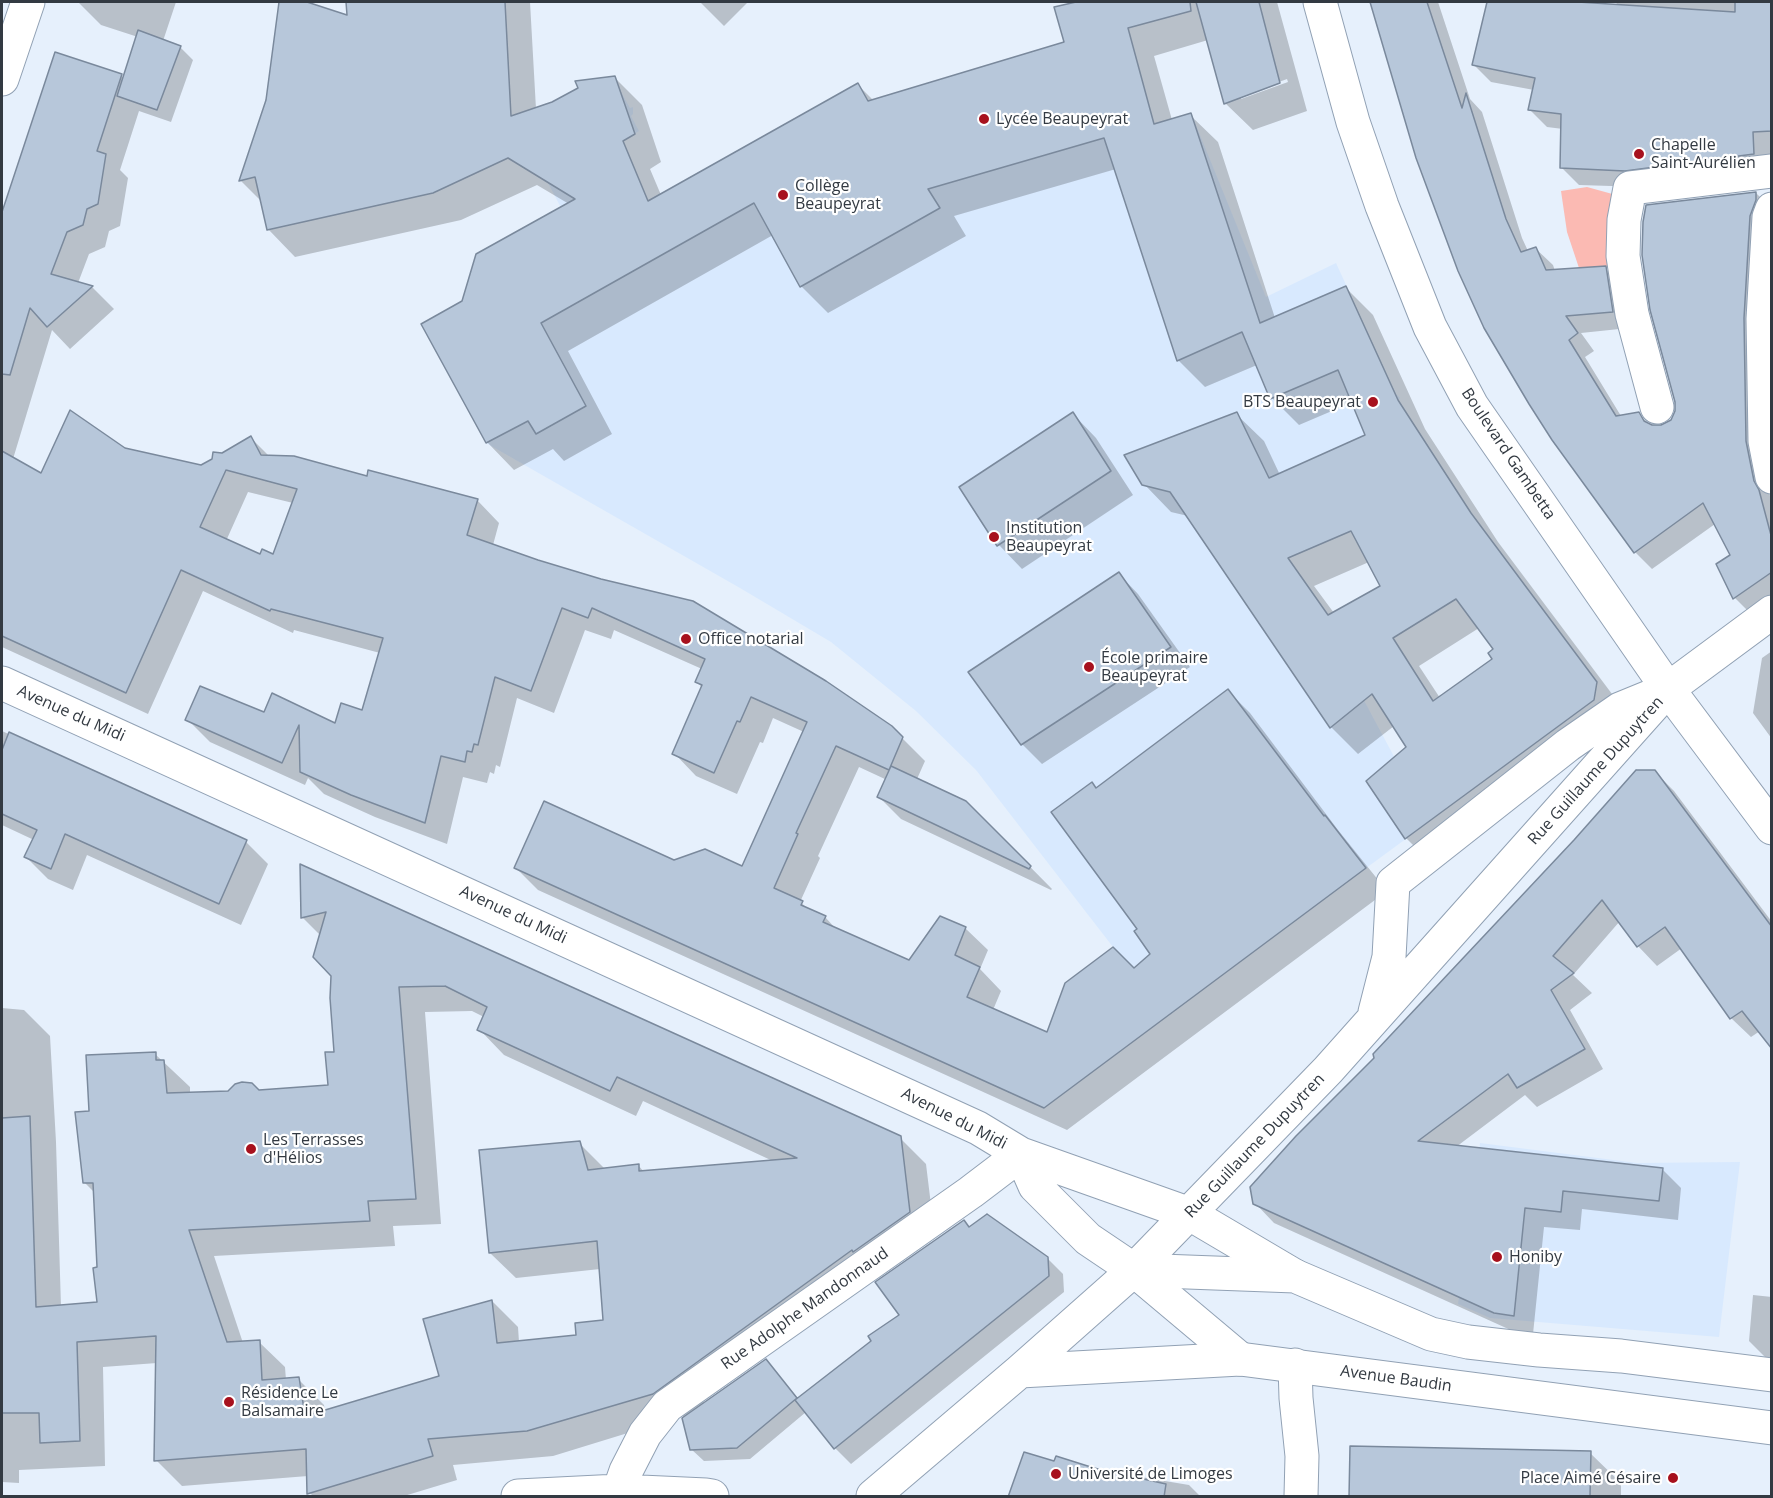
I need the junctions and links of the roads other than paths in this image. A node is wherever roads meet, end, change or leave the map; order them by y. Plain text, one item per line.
1 (28, 2) edge
2 (1320, 2) edge
3 (2, 79) edge
4 (1772, 171) edge
5 (1772, 209) edge
6 (1657, 406) dead end
7 (1772, 477) edge
8 (1772, 612) edge
9 (2, 683) edge
10 (1668, 690) junction
11 (1772, 828) edge
12 (1373, 1018) junction
13 (1021, 1154) junction
14 (1190, 1214) junction
15 (1134, 1270) junction
16 (1295, 1276) junction
17 (1240, 1359) junction
18 (1295, 1365) junction
19 (1020, 1371) junction
20 (1772, 1375) edge
21 (1772, 1428) edge
22 (620, 1491) junction
23 (884, 1491) edge
24 (518, 1497) edge
25 (712, 1497) edge
26 (1301, 1497) edge

1 - 3 street
2 - 10 street, Boulevard Gambetta
4 - 6 street
5 - 7 street
8 - 10 street
9 - 13 street, Avenue du Midi
10 - 11 street, Boulevard Gambetta
10 - 12 street, Rue Guillaume Dupuytren
10 - 12 street, Rue Guillaume Dupuytren
12 - 14 street, Rue Guillaume Dupuytren
13 - 14 street, Avenue du Midi
13 - 15 street, Avenue du Midi
13 - 22 street, Rue Adolphe Mandonnaud
14 - 15 street, Rue Guillaume Dupuytren
14 - 16 street
15 - 16 street
15 - 17 street, Avenue du Midi
15 - 19 street
16 - 20 street
17 - 18 street, Avenue Baudin
17 - 19 street, Avenue Baudin
18 - 21 street, Avenue Baudin
18 - 26 street
19 - 23 street
22 - 24 street
22 - 25 street

